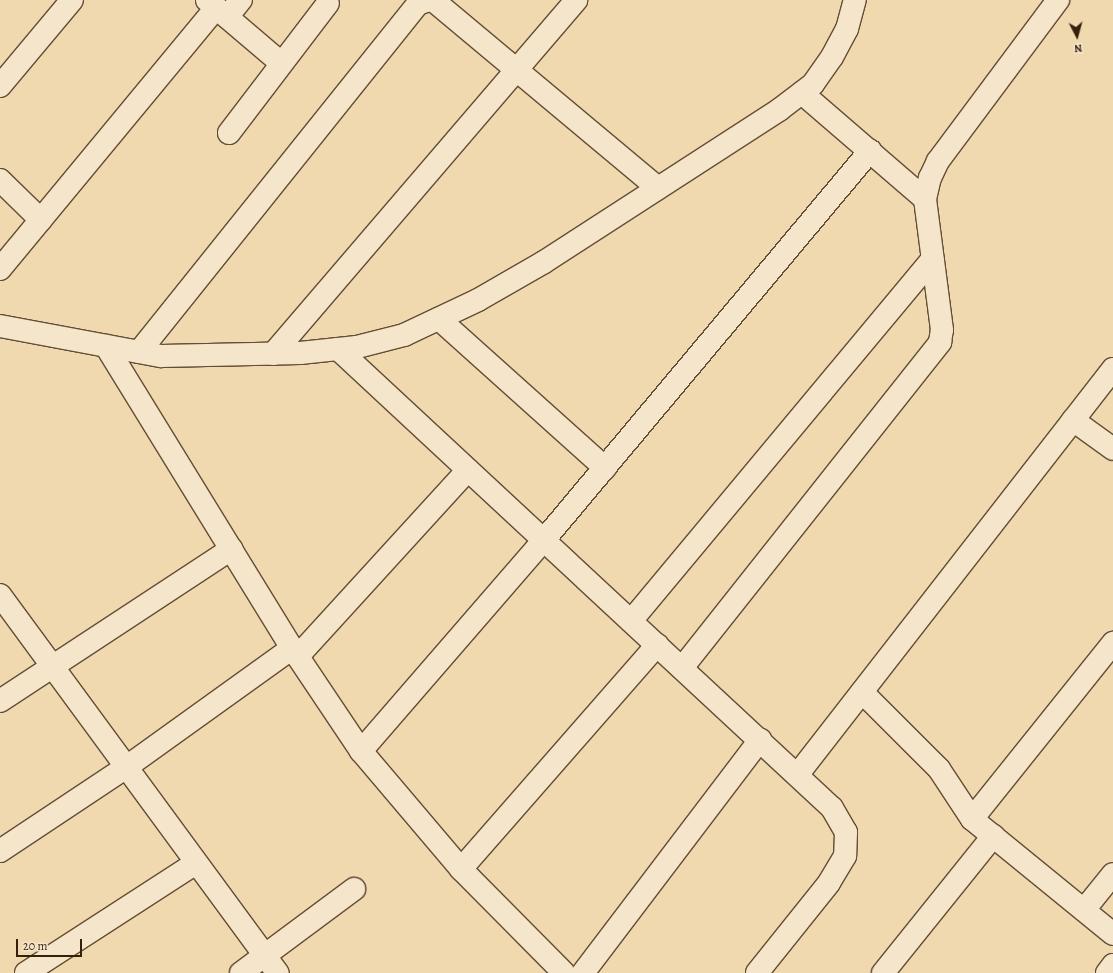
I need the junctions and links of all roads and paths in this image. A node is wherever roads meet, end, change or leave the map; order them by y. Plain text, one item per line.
1 (72, 0) edge
2 (241, 0) edge
3 (429, 0) edge
4 (433, 0) edge
5 (576, 0) edge
6 (855, 0) edge
7 (1058, 0) edge
8 (328, 3) dead end
9 (216, 8) edge
10 (281, 63) junction
11 (517, 69) junction
12 (0, 86) edge
13 (802, 93) junction
14 (229, 133) dead end
15 (870, 151) junction
16 (0, 180) edge
17 (658, 188) junction
18 (925, 199) junction
19 (41, 220) junction
20 (933, 259) junction
21 (0, 268) edge
22 (439, 319) junction
23 (0, 326) edge
24 (106, 346) junction
25 (338, 349) junction
26 (139, 352) junction
27 (273, 354) junction
28 (1113, 369) edge
29 (1073, 420) junction
30 (1113, 449) edge
31 (605, 468) junction
32 (468, 470) junction
33 (544, 540) junction
34 (231, 549) junction
35 (0, 595) edge
36 (630, 621) junction
37 (1113, 643) edge
38 (657, 645) junction
39 (295, 652) junction
40 (52, 667) junction
41 (682, 668) junction
42 (862, 692) junction
43 (0, 701) edge
44 (760, 740) junction
45 (361, 751) junction
46 (128, 766) junction
47 (798, 774) junction
48 (972, 819) junction
49 (993, 836) junction
50 (0, 851) edge
51 (196, 863) junction
52 (461, 869) junction
53 (1113, 874) edge
54 (354, 889) dead end
55 (1084, 910) junction
56 (1113, 934) edge
57 (265, 956) junction
58 (1113, 965) edge
59 (26, 973) edge
60 (241, 973) edge
61 (278, 973) edge
62 (564, 973) edge
63 (583, 973) edge
64 (758, 973) edge
65 (883, 973) edge
66 (1107, 973) edge

1 - 12 street
2 - 9 street
3 - 26 street
4 - 11 street
5 - 11 street
6 - 13 street
7 - 18 street
8 - 10 street
9 - 10 street
9 - 19 street
10 - 14 street
11 - 17 street
11 - 27 street
13 - 15 street
13 - 17 street
15 - 18 street
15 - 31 street
16 - 19 street
17 - 22 street
18 - 20 street
19 - 21 street
20 - 36 street
20 - 41 street
22 - 25 street
22 - 31 street
23 - 24 street
24 - 26 street
24 - 34 street
25 - 27 street
25 - 32 street
26 - 27 street
28 - 29 street
29 - 30 street
29 - 42 street
31 - 33 street
32 - 33 street
32 - 39 street
33 - 36 street
33 - 45 street
34 - 39 street
34 - 40 street
35 - 40 street
36 - 38 street
37 - 48 street
38 - 41 street
38 - 52 street
39 - 45 street
39 - 46 street
40 - 43 street
40 - 46 street
41 - 44 street
42 - 47 street
42 - 48 street
44 - 47 street
44 - 63 street
45 - 52 street
46 - 50 street
46 - 51 street
47 - 64 street
48 - 49 street
49 - 55 street
49 - 65 street
51 - 57 street
51 - 59 street
52 - 62 street
53 - 55 street
54 - 57 street
55 - 56 street
57 - 60 street
57 - 61 street
58 - 66 street

